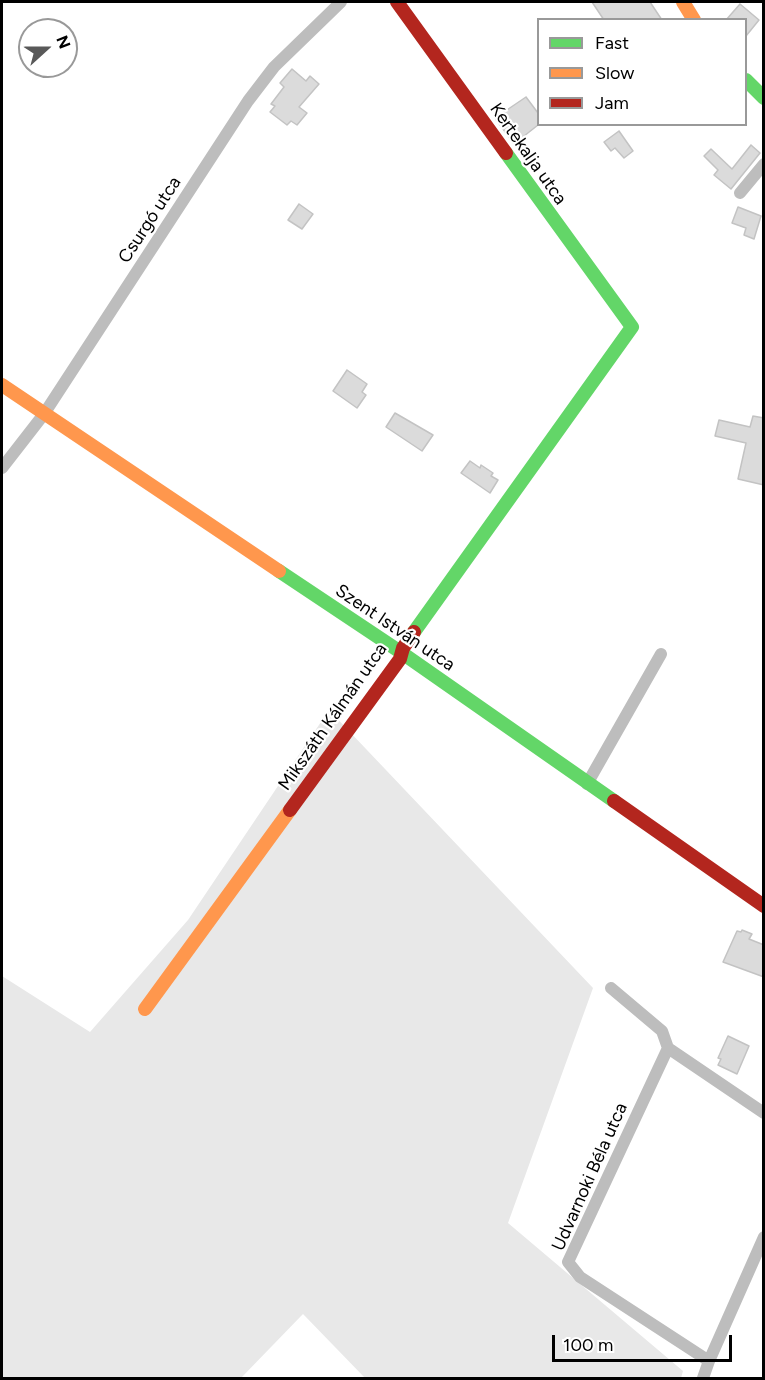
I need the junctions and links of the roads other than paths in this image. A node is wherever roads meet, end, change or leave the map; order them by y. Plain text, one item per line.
1 (341, 2) edge
2 (397, 2) edge
3 (683, 2) edge
4 (693, 18) edge
5 (747, 81) edge
6 (764, 98) edge
7 (764, 164) edge
8 (741, 193) dead end
9 (632, 327) joint
10 (2, 385) edge
11 (44, 414) junction
12 (2, 468) edge
13 (402, 653) junction
14 (661, 654) dead end
15 (587, 784) junction
16 (764, 906) edge
17 (611, 988) dead end
18 (145, 1009) dead end
19 (668, 1048) junction
20 (764, 1113) edge
21 (764, 1237) edge
22 (709, 1361) junction
23 (704, 1378) edge

1 - 11 street, Csurgó utca
2 - 9 street, Kertekalja utca
3 - 4 street
5 - 6 street
7 - 8 street
9 - 13 street, Mikszáth Kálmán utca
10 - 11 street, Szent István utca
11 - 12 street, Csurgó utca
11 - 13 street, Szent István utca
13 - 15 street, Szent István utca
13 - 18 street, Mikszáth Kálmán utca
14 - 15 street
15 - 16 street, Szent István utca
17 - 19 street
19 - 20 street
19 - 22 street, Udvarnoki Béla utca
21 - 22 street
22 - 23 street

